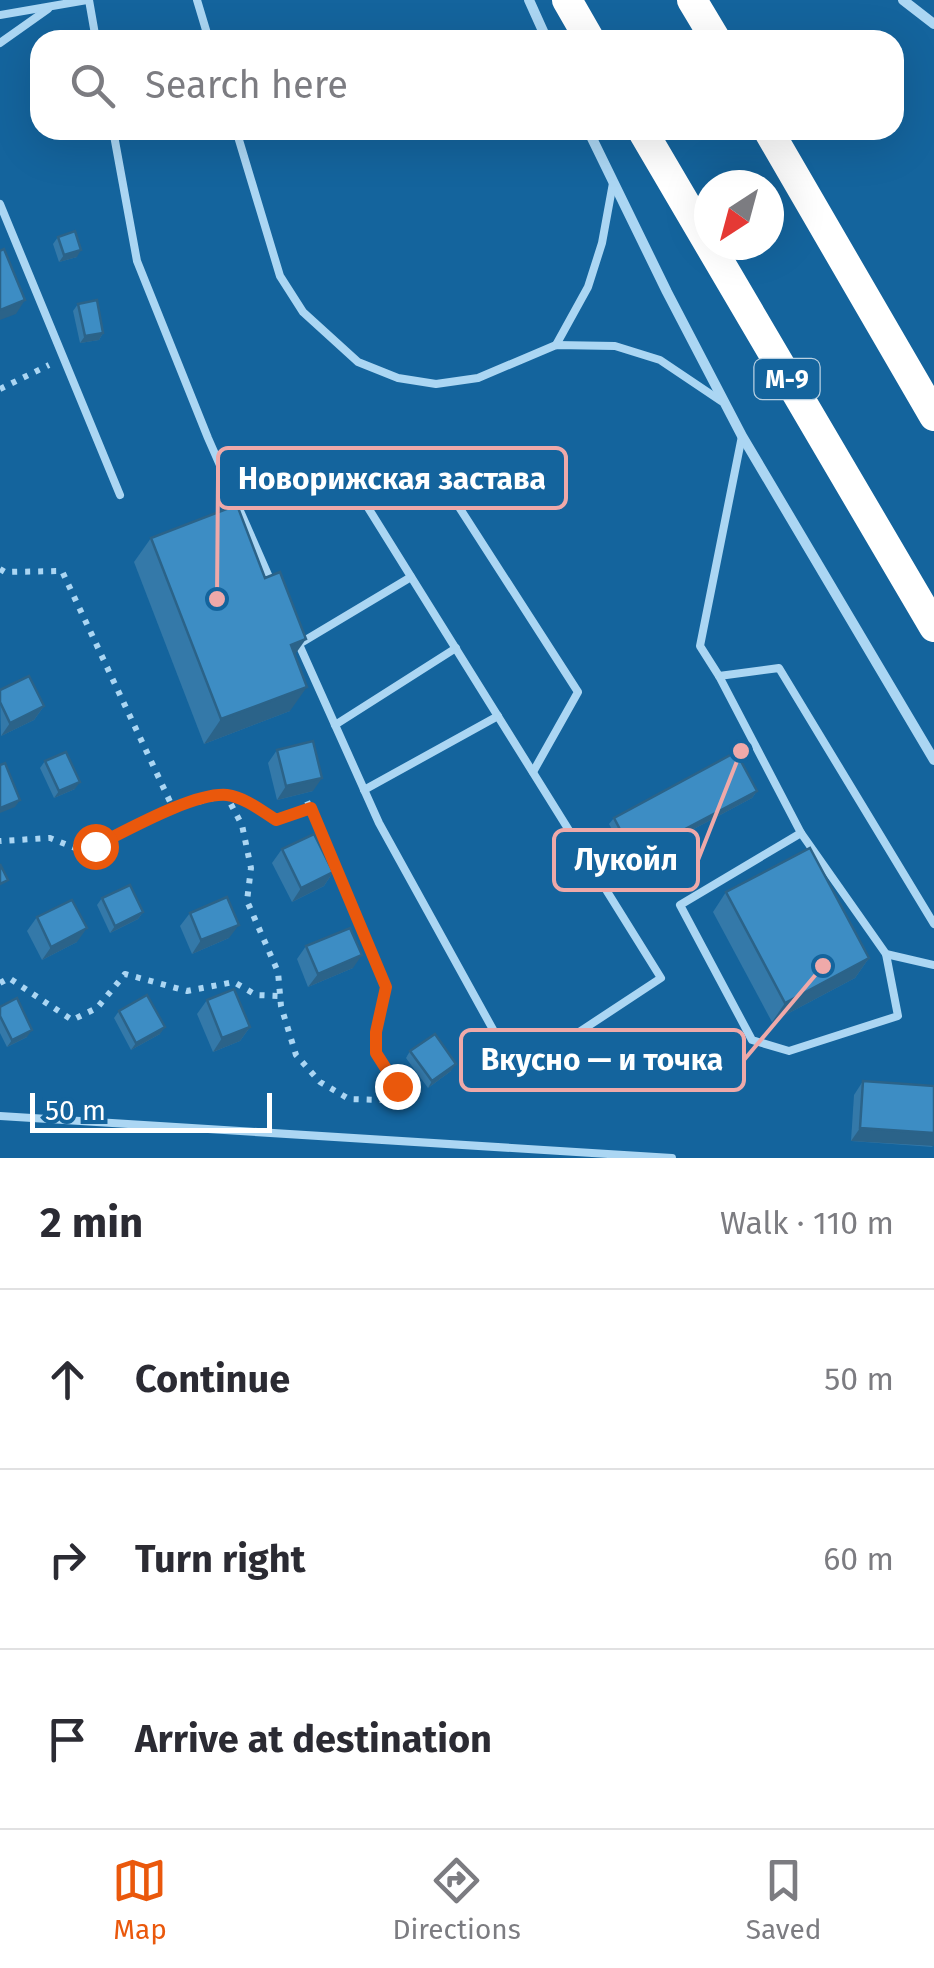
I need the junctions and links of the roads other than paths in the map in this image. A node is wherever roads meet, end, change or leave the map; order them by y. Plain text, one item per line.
1 (88, 0) edge
2 (197, 0) edge
3 (529, 0) edge
4 (567, 0) edge
5 (692, 0) edge
6 (903, 0) edge
7 (52, 6) junction
8 (0, 15) edge
9 (934, 24) edge
10 (94, 30) edge
11 (206, 30) edge
12 (542, 30) edge
13 (584, 30) edge
14 (710, 30) edge
15 (0, 44) edge
16 (115, 140) edge
17 (239, 140) edge
18 (593, 140) edge
19 (648, 140) edge
20 (774, 140) edge
21 (612, 182) junction
22 (0, 204) edge
23 (556, 345) junction
24 (924, 388) edge
25 (725, 404) junction
26 (934, 416) edge
27 (742, 436) junction
28 (228, 484) junction
29 (357, 490) junction
30 (120, 495) dead end
31 (411, 576) junction
32 (276, 591) edge
33 (292, 626) edge
34 (934, 627) edge
35 (299, 644) junction
36 (456, 648) junction
37 (719, 676) junction
38 (498, 716) junction
39 (335, 725) junction
40 (934, 760) edge
41 (533, 772) junction
42 (364, 790) junction
43 (801, 834) junction
44 (933, 923) edge
45 (886, 954) junction
46 (934, 965) edge
47 (0, 1116) edge
48 (672, 1158) edge

1 - 7 lane
1 - 10 lane
2 - 11 lane
3 - 12 street
4 - 13 highway
5 - 14 highway
6 - 9 street
7 - 8 lane
7 - 15 lane
16 - 28 lane
17 - 23 lane
18 - 21 street
19 - 34 highway, М-9
20 - 24 highway
21 - 23 lane
21 - 25 street
22 - 30 lane
23 - 25 lane
24 - 26 highway
25 - 27 street
27 - 37 lane
27 - 40 street
28 - 29 lane
28 - 32 lane
29 - 31 lane
29 - 41 lane
31 - 35 lane
31 - 36 lane
33 - 35 lane
35 - 39 lane
36 - 38 lane
36 - 39 lane
37 - 43 lane
37 - 44 lane
38 - 41 lane
38 - 42 lane
39 - 42 lane
41 - 42 lane
43 - 45 lane
43 - 45 lane
45 - 46 lane
47 - 48 lane

